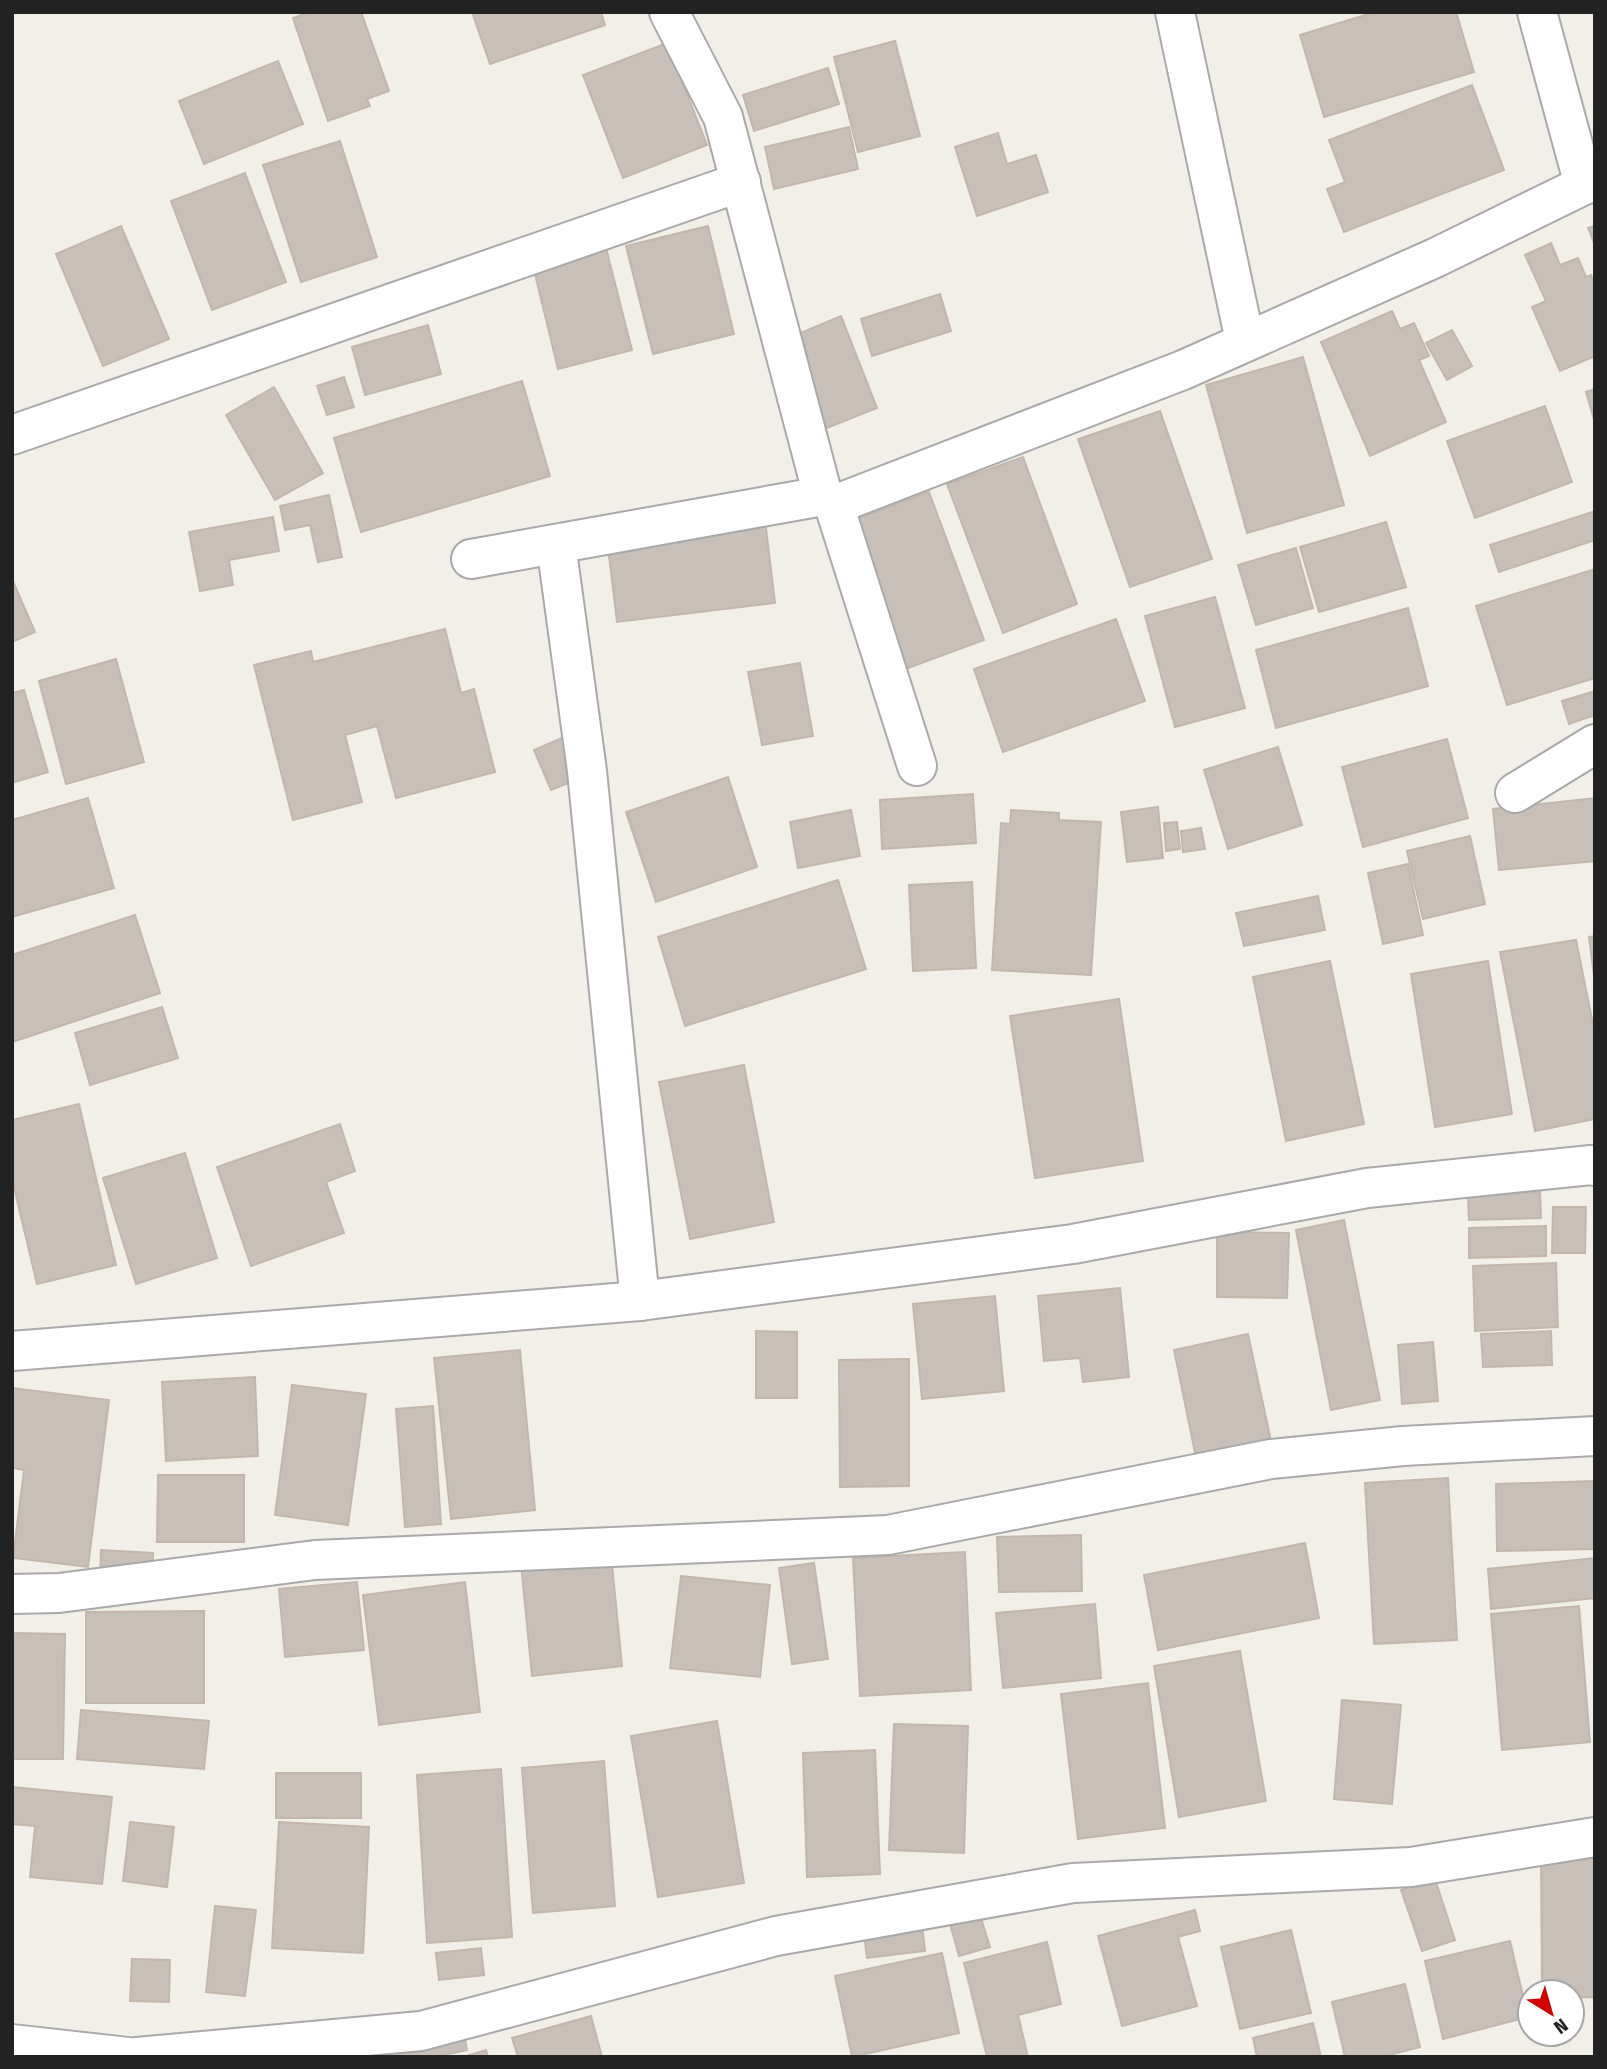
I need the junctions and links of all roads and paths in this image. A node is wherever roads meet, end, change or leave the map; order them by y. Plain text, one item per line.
1 (669, 12) edge
2 (1175, 12) edge
3 (1537, 12) edge
4 (741, 182) junction
5 (1589, 183) edge
6 (1245, 341) junction
7 (12, 435) edge
8 (828, 500) junction
9 (556, 544) junction
10 (471, 559) dead end
11 (1595, 744) edge
12 (917, 766) dead end
13 (1515, 793) dead end
14 (1595, 1167) edge
15 (640, 1301) junction
16 (12, 1351) edge
17 (1595, 1436) edge
18 (12, 1594) edge
19 (1595, 1837) edge
20 (12, 2044) edge
21 (128, 2057) edge
22 (137, 2057) edge

1 - 4 street
2 - 6 street
3 - 5 street
4 - 7 street
4 - 8 street
5 - 6 street
6 - 8 street
8 - 9 street
8 - 12 street
9 - 10 street
9 - 15 street
11 - 13 street
14 - 15 street
15 - 16 street
17 - 18 street
19 - 22 street
20 - 21 street

